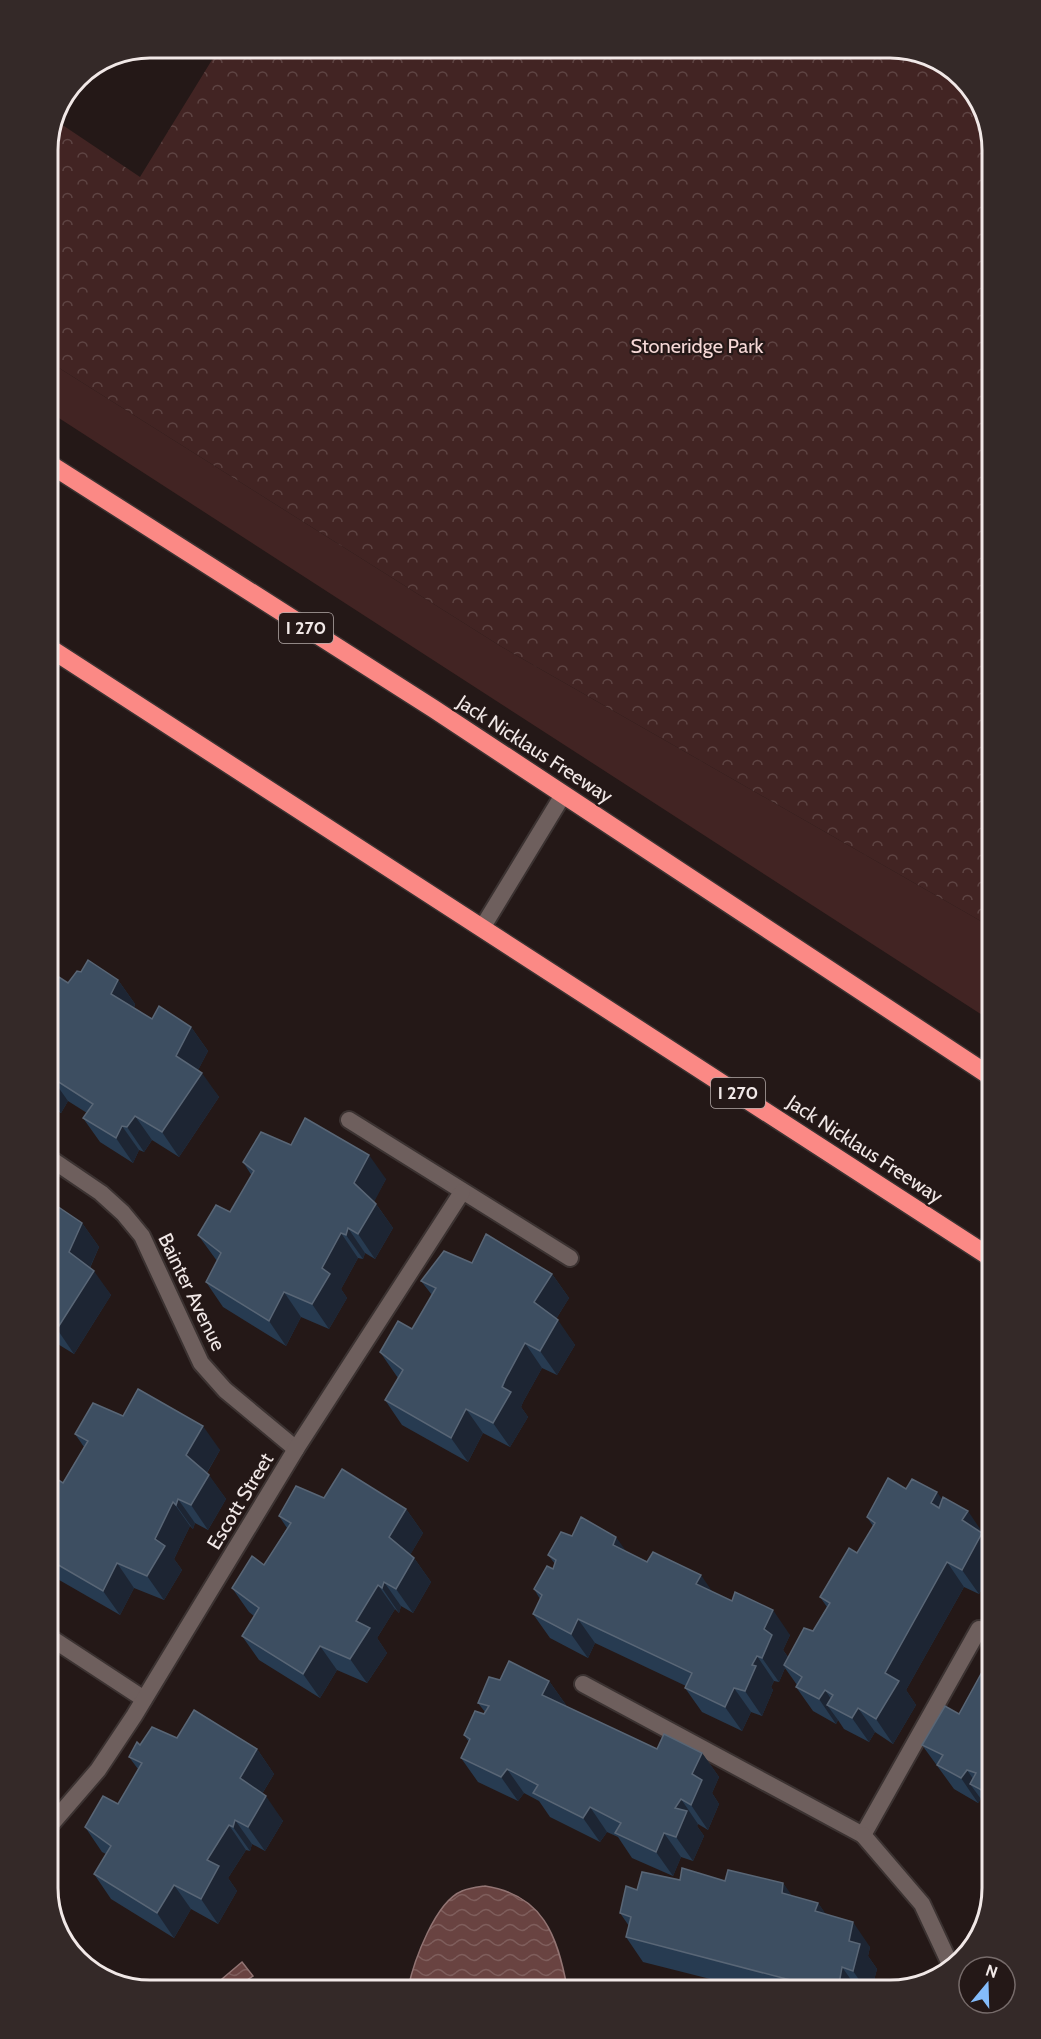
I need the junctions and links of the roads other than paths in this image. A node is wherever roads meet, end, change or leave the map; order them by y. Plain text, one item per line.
1 (59, 470) edge
2 (59, 653) edge
3 (563, 795) junction
4 (482, 928) junction
5 (982, 1071) edge
6 (349, 1120) dead end
7 (58, 1164) edge
8 (462, 1192) junction
9 (982, 1252) edge
10 (570, 1258) dead end
11 (296, 1449) junction
12 (979, 1629) dead end
13 (58, 1643) edge
14 (583, 1684) dead end
15 (144, 1699) junction
16 (58, 1816) edge
17 (863, 1835) junction
18 (950, 1959) edge

1 - 3 highway, Jack Nicklaus Freeway / I 270
2 - 4 highway, Jack Nicklaus Freeway / I 270
3 - 4 street
3 - 5 highway, Jack Nicklaus Freeway / I 270
4 - 9 highway, Jack Nicklaus Freeway / I 270
6 - 8 street
7 - 11 street, Bainter Avenue
8 - 10 street
8 - 11 street, Escott Street
11 - 15 street, Escott Street
12 - 17 street
13 - 15 street
14 - 17 street
15 - 16 street, Escott Street
17 - 18 street

